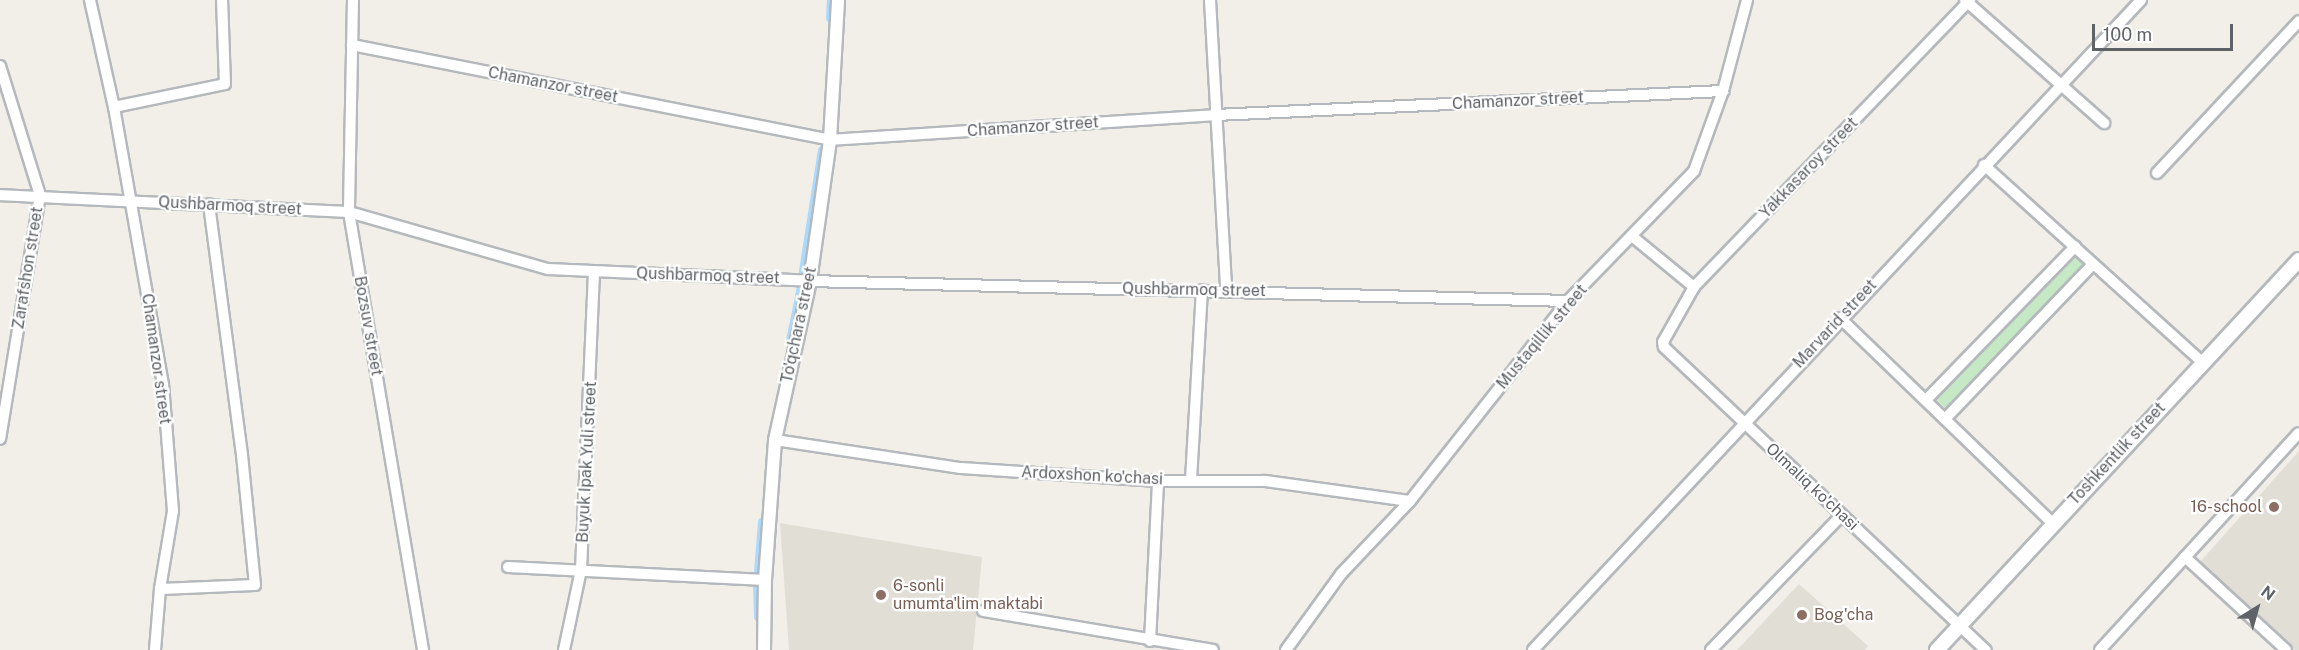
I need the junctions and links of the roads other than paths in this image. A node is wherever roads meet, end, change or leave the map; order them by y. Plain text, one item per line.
1 (90, 0) edge
2 (222, 0) edge
3 (353, 0) edge
4 (838, 0) edge
5 (1210, 0) edge
6 (1747, 0) edge
7 (2141, 0) edge
8 (1968, 1) edge
9 (2299, 21) edge
10 (352, 45) junction
11 (0, 66) edge
12 (2060, 84) junction
13 (1723, 91) junction
14 (114, 106) junction
15 (1216, 116) junction
16 (2104, 123) dead end
17 (830, 140) junction
18 (1984, 165) junction
19 (2157, 173) dead end
20 (0, 195) edge
21 (40, 195) junction
22 (131, 201) junction
23 (209, 204) junction
24 (349, 212) junction
25 (1633, 237) junction
26 (2075, 247) junction
27 (2299, 260) edge
28 (2094, 264) junction
29 (594, 272) junction
30 (810, 281) junction
31 (1694, 286) junction
32 (1202, 290) junction
33 (1226, 290) junction
34 (1568, 301) junction
35 (1840, 318) junction
36 (1664, 346) joint
37 (2203, 363) junction
38 (1926, 400) junction
39 (1945, 419) junction
40 (1744, 423) junction
41 (2299, 433) edge
42 (0, 440) edge
43 (775, 440) junction
44 (1191, 480) junction
45 (1158, 481) junction
46 (1410, 501) junction
47 (1842, 515) junction
48 (2052, 523) junction
49 (2185, 557) junction
50 (508, 567) dead end
51 (581, 570) junction
52 (765, 580) junction
53 (160, 589) junction
54 (983, 611) dead end
55 (1960, 627) junction
56 (1150, 641) junction
57 (155, 650) edge
58 (423, 650) edge
59 (564, 650) edge
60 (764, 650) edge
61 (1213, 650) edge
62 (1286, 650) edge
63 (1533, 650) edge
64 (1711, 650) edge
65 (1937, 650) edge
66 (1986, 650) edge
67 (2100, 650) edge
68 (2286, 650) edge

1 - 14 street, Chamanzor street
2 - 14 street
3 - 10 street, Bozsuv street
4 - 17 street, To'qchara street
5 - 15 street
6 - 13 street, Mustaqillik street
7 - 12 street, Marvarid street
8 - 12 street
8 - 31 street, Yakkasaroy street
9 - 19 street
10 - 17 street, Chamanzor street
10 - 24 street, Bozsuv street
11 - 21 street, Zarafshon street
12 - 16 street
12 - 18 street, Marvarid street
13 - 15 street, Chamanzor street
13 - 25 street, Mustaqillik street
14 - 22 street, Chamanzor street
15 - 17 street, Chamanzor street
15 - 33 street
17 - 30 street, To'qchara street
18 - 26 street
18 - 35 street, Marvarid street
20 - 21 street, Qushbarmoq street
21 - 22 street, Qushbarmoq street
21 - 42 street, Zarafshon street
22 - 23 street, Qushbarmoq street
22 - 53 street, Chamanzor street
23 - 24 street, Qushbarmoq street
23 - 53 street
24 - 29 street, Qushbarmoq street
24 - 58 street, Bozsuv street
25 - 31 street
25 - 34 street, Mustaqillik street
26 - 28 street
26 - 38 street
27 - 37 main road, Toshkentlik street
28 - 37 street
28 - 39 street
29 - 30 street, Qushbarmoq street
29 - 51 street, Buyuk Ipak Yuli street
30 - 32 street, Qushbarmoq street
30 - 43 street, To'qchara street
31 - 36 street, Yakkasaroy street
32 - 33 street, Qushbarmoq street
32 - 44 street
33 - 34 street, Qushbarmoq street
34 - 46 street, Mustaqillik street
35 - 38 street
35 - 40 street, Marvarid street
36 - 40 street, Olmaliq ko'chasi
37 - 48 main road, Toshkentlik street
38 - 39 street
39 - 48 street
40 - 47 street, Olmaliq ko'chasi
40 - 63 street, Marvarid street
41 - 49 street
43 - 45 street, Ardoxshon ko'chasi
43 - 52 street, To'qchara street
44 - 45 street, Ardoxshon ko'chasi
44 - 46 street, Ardoxshon ko'chasi
45 - 56 street
46 - 62 street, Mustaqillik street
47 - 55 street, Olmaliq ko'chasi
47 - 64 street
48 - 55 main road, Toshkentlik street
49 - 67 street
49 - 68 street
50 - 51 street
51 - 52 street
51 - 59 street, Buyuk Ipak Yuli street
52 - 60 street, To'qchara street
53 - 57 street, Chamanzor street
54 - 56 street
55 - 65 main road, Toshkentlik street
55 - 66 street, Olmaliq ko'chasi
56 - 61 street

